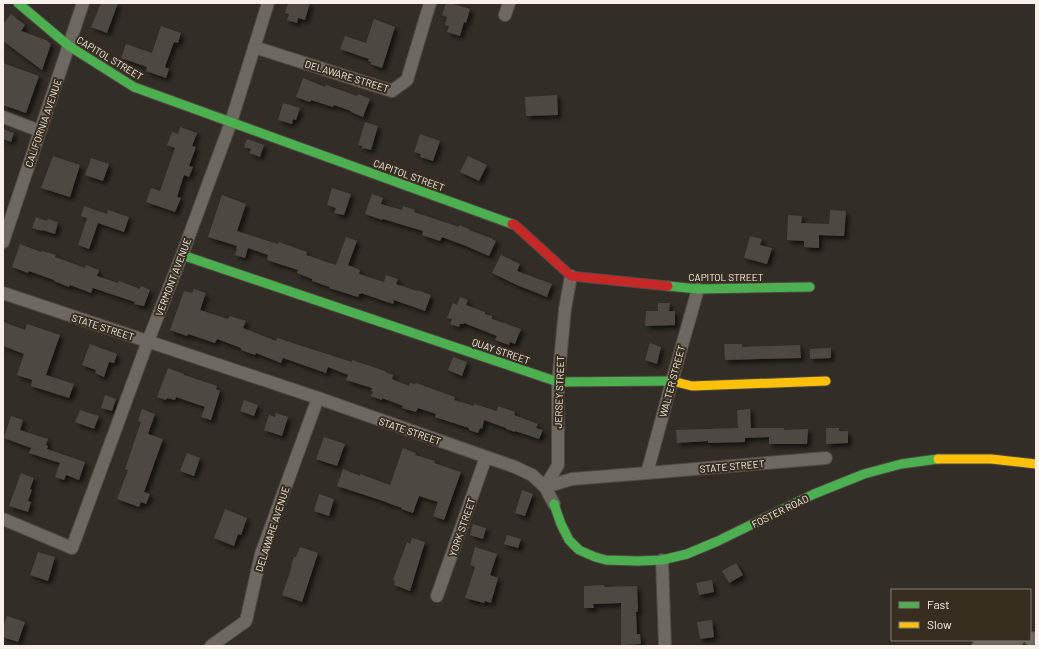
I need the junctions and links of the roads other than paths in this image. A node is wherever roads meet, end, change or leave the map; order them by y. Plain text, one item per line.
1 (18, 3) edge
2 (83, 3) edge
3 (268, 3) edge
4 (430, 3) edge
5 (509, 3) edge
6 (505, 15) dead end
7 (70, 46) junction
8 (254, 47) junction
9 (3, 117) edge
10 (231, 122) junction
11 (40, 132) junction
12 (3, 242) edge
13 (182, 255) junction
14 (571, 276) junction
15 (810, 287) dead end
16 (698, 289) junction
17 (3, 293) edge
18 (148, 341) junction
19 (672, 381) junction
20 (826, 381) dead end
21 (558, 382) junction
22 (318, 398) junction
23 (486, 457) junction
24 (826, 458) dead end
25 (1036, 464) edge
26 (647, 473) junction
27 (545, 487) junction
28 (554, 504) joint
29 (4, 523) edge
30 (662, 560) junction
31 (437, 596) dead end
32 (1009, 641) edge
33 (211, 646) edge
34 (665, 646) edge
35 (978, 646) edge

1 - 7 street, CAPITOL STREET
2 - 7 street, CALIFORNIA AVENUE
3 - 8 street, VERMONT AVENUE
4 - 8 street, DELAWARE STREET
5 - 6 street
7 - 10 street, CAPITOL STREET
7 - 11 street, CALIFORNIA AVENUE
8 - 10 street, VERMONT AVENUE
9 - 11 street
10 - 13 street, VERMONT AVENUE
10 - 14 street, CAPITOL STREET
11 - 12 street, CALIFORNIA AVENUE
13 - 18 street, VERMONT AVENUE
13 - 21 street, QUAY STREET
14 - 16 street, CAPITOL STREET
14 - 21 street, JERSEY STREET
15 - 16 street, CAPITOL STREET
16 - 19 street, WALTER STREET
17 - 18 street, STATE STREET
18 - 22 street, STATE STREET
18 - 29 street, VERMONT AVENUE
19 - 20 street, QUAY STREET
19 - 21 street, QUAY STREET
19 - 26 street, WALTER STREET
21 - 27 street, JERSEY STREET
22 - 23 street, STATE STREET
22 - 33 street, DELAWARE AVENUE
23 - 27 street, STATE STREET
23 - 31 street, YORK STREET
24 - 26 street, STATE STREET
25 - 30 street, FOSTER ROAD
26 - 27 street, STATE STREET
27 - 28 street
28 - 30 street, FOSTER ROAD
30 - 34 street
32 - 35 street

